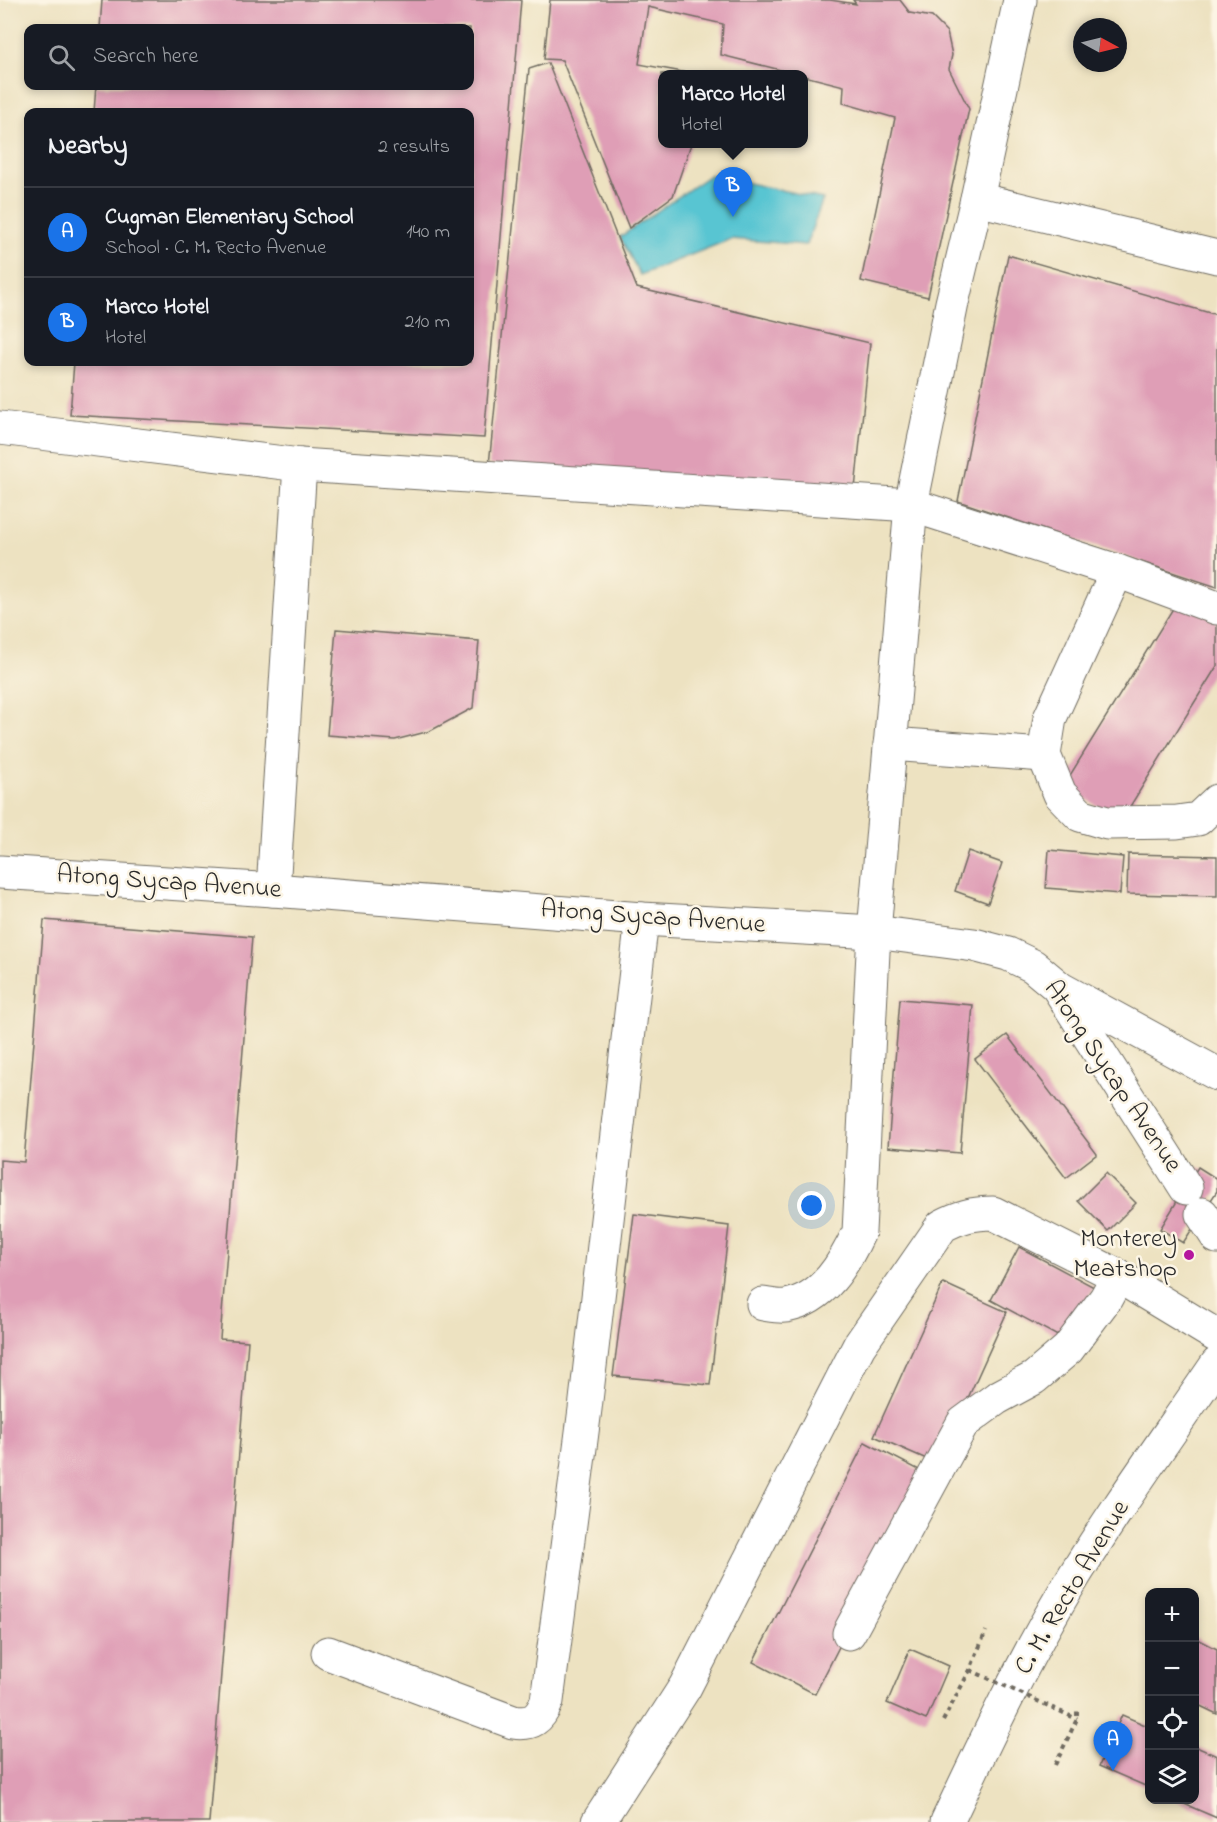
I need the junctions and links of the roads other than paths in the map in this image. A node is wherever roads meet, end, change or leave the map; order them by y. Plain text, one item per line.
1 (1020, 0) edge
2 (977, 199) junction
3 (1215, 250) edge
4 (0, 428) edge
5 (300, 465) junction
6 (910, 505) junction
7 (1117, 571) junction
8 (1217, 608) edge
9 (890, 744) junction
10 (1044, 755) junction
11 (1217, 801) edge
12 (0, 872) edge
13 (273, 890) junction
14 (642, 919) junction
15 (874, 932) junction
16 (1057, 986) junction
17 (1217, 1074) edge
18 (1202, 1213) edge
19 (1118, 1276) junction
20 (763, 1304) dead end
21 (1217, 1336) edge
22 (1217, 1364) edge
23 (849, 1633) dead end
24 (328, 1653) dead end
25 (598, 1822) edge
26 (947, 1822) edge

1 - 2 main road
2 - 3 main road
2 - 6 main road
4 - 5 main road
5 - 6 main road
5 - 13 main road
6 - 7 main road
6 - 9 main road
7 - 8 main road
7 - 10 main road
9 - 10 main road
9 - 15 main road
10 - 11 main road
12 - 13 main road, Atong Sycap Avenue
13 - 14 main road, Atong Sycap Avenue
14 - 15 main road, Atong Sycap Avenue
14 - 24 main road
15 - 16 main road, Atong Sycap Avenue
15 - 20 main road
16 - 17 main road
16 - 18 main road, Atong Sycap Avenue
19 - 21 main road
19 - 23 main road
19 - 25 main road
22 - 26 main road, C. M. Recto Avenue

